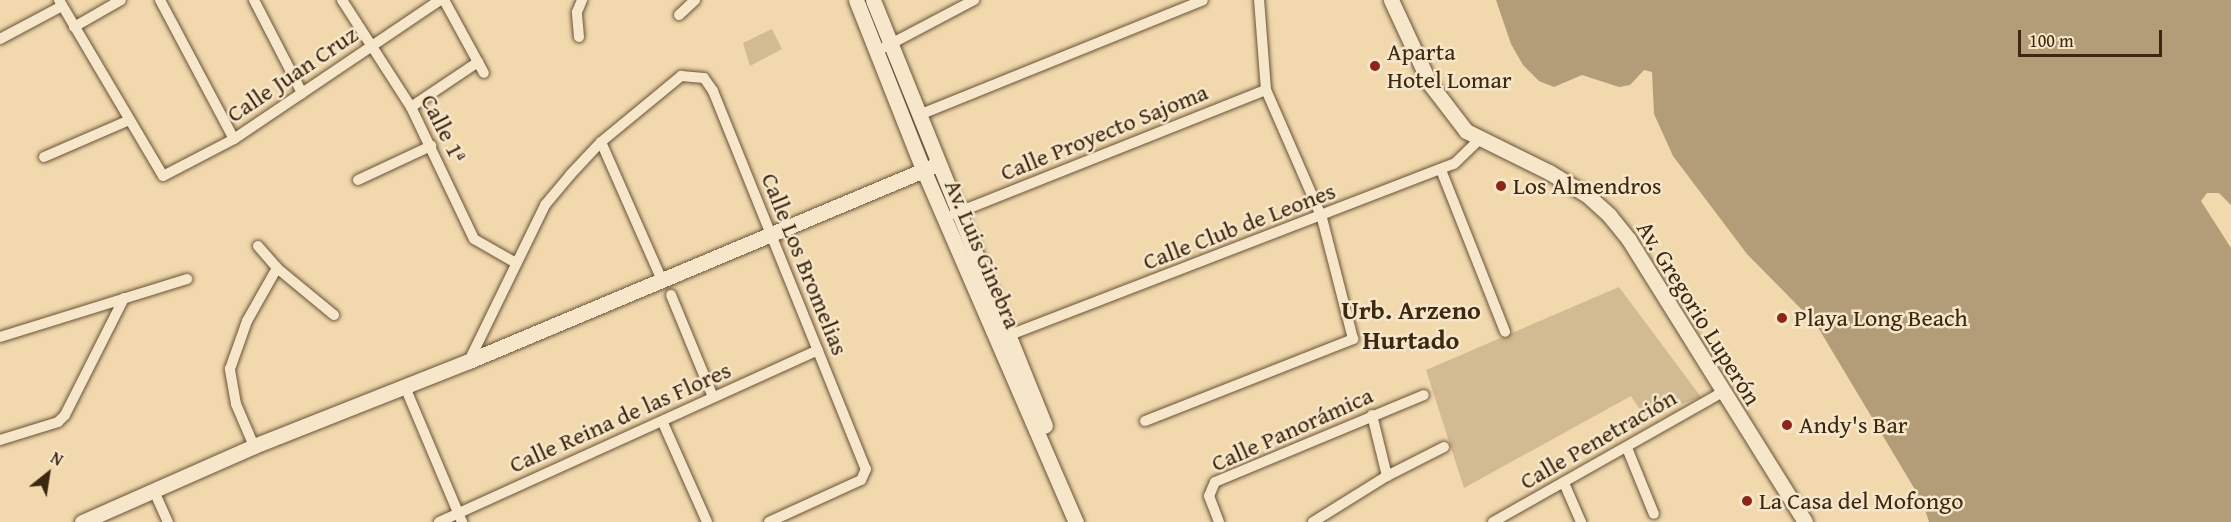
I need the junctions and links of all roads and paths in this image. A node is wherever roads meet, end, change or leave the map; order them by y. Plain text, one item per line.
1 (121, 0) edge
2 (160, 0) edge
3 (254, 0) edge
4 (342, 0) edge
5 (442, 0) edge
6 (582, 0) edge
7 (695, 0) edge
8 (856, 0) edge
9 (873, 0) edge
10 (974, 0) edge
11 (1203, 0) edge
12 (1259, 0) edge
13 (1391, 0) edge
14 (61, 3) edge
15 (679, 15) dead end
16 (74, 27) junction
17 (579, 37) dead end
18 (0, 39) edge
19 (372, 46) junction
20 (883, 48) junction
21 (478, 62) junction
22 (484, 74) dead end
23 (1266, 90) junction
24 (302, 93) junction
25 (411, 107) junction
26 (919, 115) junction
27 (127, 121) junction
28 (234, 139) junction
29 (1479, 140) junction
30 (601, 142) junction
31 (431, 146) junction
32 (44, 157) dead end
33 (938, 164) junction
34 (922, 169) junction
35 (1441, 170) junction
36 (358, 180) dead end
37 (951, 214) junction
38 (1322, 218) junction
39 (769, 232) junction
40 (258, 246) dead end
41 (516, 262) junction
42 (277, 268) junction
43 (662, 278) junction
44 (187, 279) dead end
45 (671, 295) dead end
46 (124, 298) junction
47 (334, 315) dead end
48 (1505, 332) dead end
49 (0, 337) edge
50 (1001, 338) junction
51 (818, 350) junction
52 (470, 361) junction
53 (405, 387) junction
54 (1723, 392) junction
55 (1424, 395) dead end
56 (713, 397) junction
57 (1372, 415) junction
58 (1145, 421) dead end
59 (663, 423) junction
60 (0, 440) edge
61 (254, 446) junction
62 (1444, 447) dead end
63 (1627, 448) junction
64 (1387, 476) junction
65 (1564, 483) junction
66 (154, 491) junction
67 (1654, 514) dead end
68 (460, 517) edge
69 (82, 522) edge
70 (168, 522) edge
71 (439, 522) edge
72 (706, 522) edge
73 (769, 522) edge
74 (1076, 522) edge
75 (1087, 522) edge
76 (1219, 522) edge
77 (1312, 522) edge
78 (1493, 522) edge
79 (1581, 522) edge
80 (1805, 522) edge

1 - 16 street
2 - 28 street
3 - 24 street
4 - 19 street, Calle 1ª
5 - 19 street, Calle Juan Cruz
5 - 21 street
6 - 17 street
7 - 15 street
8 - 20 street, Av. Luis Ginebra
9 - 20 street, Av. Luis Ginebra
10 - 20 street
11 - 26 street
12 - 23 street
13 - 29 street, Av. Gregorio Luperón
14 - 16 street
14 - 18 street
16 - 27 street
19 - 24 street, Calle Juan Cruz
19 - 25 street, Calle 1ª
20 - 26 street, Av. Luis Ginebra
20 - 34 street, Av. Luis Ginebra
21 - 22 street
21 - 25 street
23 - 37 street, Calle Proyecto Sajoma
23 - 38 street
24 - 28 street, Calle Juan Cruz
25 - 31 street, Calle 1ª
26 - 33 street, Av. Luis Ginebra
27 - 28 street, Calle Juan Cruz
27 - 32 street
29 - 35 street, Calle Club de Leones
29 - 54 street, Av. Gregorio Luperón
30 - 39 street, Calle Los Bromelias
30 - 41 street
30 - 43 street
31 - 36 street
31 - 41 street, Calle 1ª
33 - 34 street
33 - 37 street, Av. Luis Ginebra
34 - 37 street, Av. Luis Ginebra
34 - 39 street
35 - 38 street, Calle Club de Leones
35 - 48 street
37 - 50 street, Av. Luis Ginebra
38 - 50 street, Calle Club de Leones
38 - 58 street
39 - 43 street
39 - 51 street, Calle Los Bromelias
40 - 42 street
41 - 52 street
42 - 47 street
42 - 61 street
43 - 52 street
44 - 46 street
45 - 56 street
46 - 49 street
46 - 60 street
50 - 74 street, Av. Luis Ginebra
50 - 75 street, Av. Luis Ginebra
51 - 56 street, Calle Reina de las Flores
51 - 73 street, Calle Los Bromelias
52 - 53 street
53 - 61 street
53 - 68 street
54 - 63 street, Calle Penetración
54 - 80 street, Av. Gregorio Luperón
55 - 57 street, Calle Panorámica
56 - 59 street, Calle Reina de las Flores
57 - 64 street
57 - 76 street, Calle Panorámica
59 - 68 street, Calle Reina de las Flores
59 - 72 street
61 - 66 street
62 - 64 street
63 - 65 street, Calle Penetración
63 - 67 street
64 - 77 street
65 - 78 street, Calle Penetración
65 - 79 street
66 - 69 street
66 - 70 street
68 - 71 street, Calle Reina de las Flores

